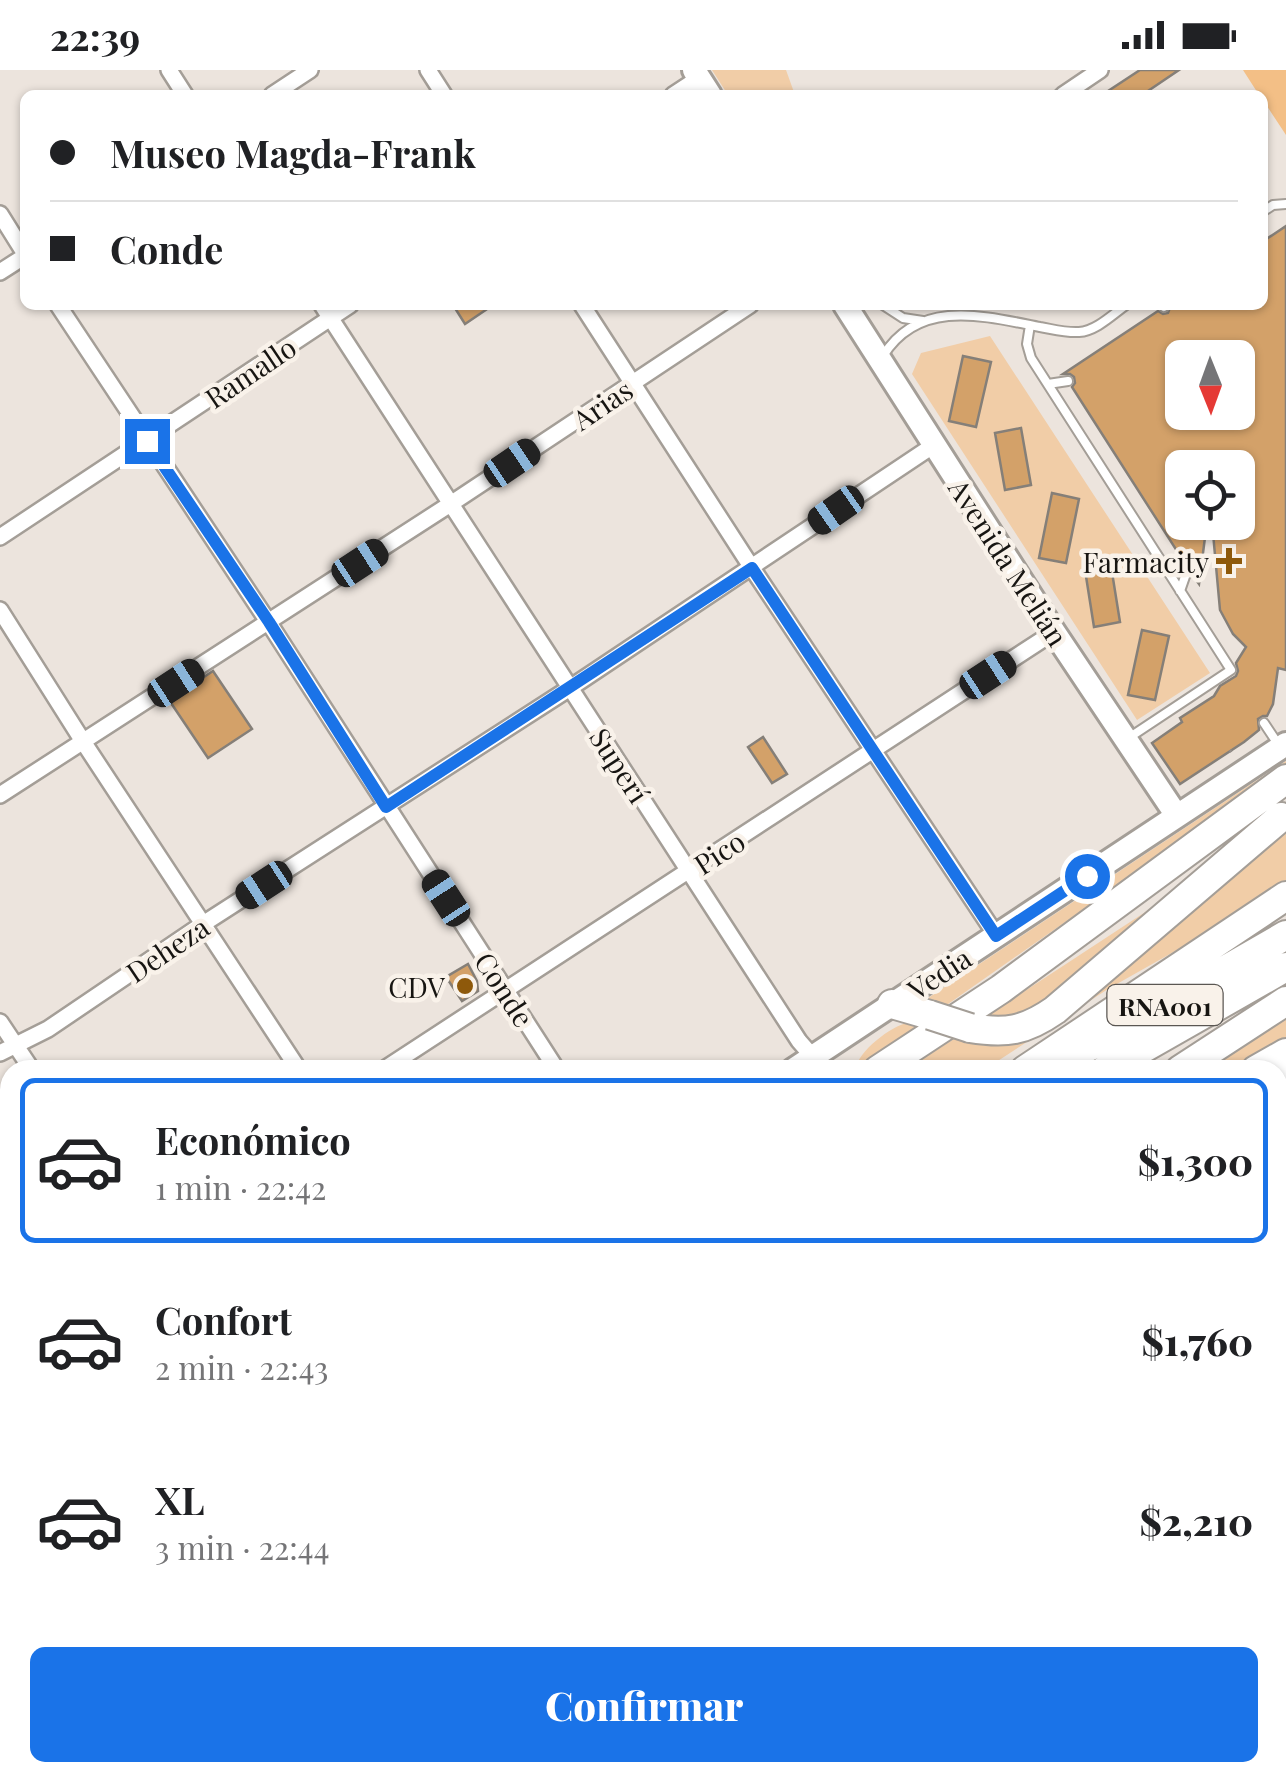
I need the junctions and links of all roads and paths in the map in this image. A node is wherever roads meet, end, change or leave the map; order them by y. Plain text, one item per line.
1 (310, 70) edge
2 (1100, 70) edge
3 (280, 90) edge
4 (1070, 90) edge
5 (0, 214) edge
6 (20, 247) edge
7 (61, 310) edge
8 (585, 310) edge
9 (743, 310) edge
10 (848, 310) edge
11 (891, 310) edge
12 (971, 310) edge
13 (993, 310) edge
14 (1118, 310) edge
15 (326, 311) edge
16 (971, 316) junction
17 (992, 317) junction
18 (923, 321) junction
19 (1030, 325) junction
20 (881, 360) junction
21 (1068, 381) dead end
22 (634, 383) junction
23 (1048, 384) junction
24 (147, 441) junction
25 (934, 445) junction
26 (452, 503) junction
27 (0, 537) edge
28 (752, 568) junction
29 (1188, 568) dead end
30 (1180, 591) junction
31 (0, 610) edge
32 (269, 622) junction
33 (1054, 632) junction
34 (570, 688) junction
35 (1264, 722) dead end
36 (84, 743) junction
37 (1283, 746) edge
38 (1139, 748) junction
39 (873, 751) junction
40 (1286, 779) edge
41 (1286, 788) edge
42 (0, 796) edge
43 (386, 807) junction
44 (1178, 816) junction
45 (1283, 816) edge
46 (1226, 825) junction
47 (690, 872) junction
48 (1286, 896) edge
49 (202, 924) junction
50 (1286, 935) edge
51 (996, 936) junction
52 (1286, 967) edge
53 (1000, 989) junction
54 (506, 990) junction
55 (1286, 1001) edge
56 (892, 1004) junction
57 (0, 1022) edge
58 (16, 1046) junction
59 (0, 1054) edge
60 (25, 1060) edge
61 (292, 1060) edge
62 (398, 1060) edge
63 (551, 1060) edge
64 (807, 1060) edge
65 (818, 1060) edge
66 (893, 1060) edge
67 (1040, 1060) edge
68 (1062, 1060) edge
69 (1125, 1060) edge
70 (1195, 1060) edge

1 - 3 street
2 - 4 street
5 - 6 street
7 - 24 street, Conde
8 - 22 street
9 - 22 street, Arias
10 - 20 street, Avenida Melián
11 - 18 lane
12 - 16 lane
13 - 17 lane
14 - 19 lane
15 - 24 street, Ramallo
15 - 26 street, Superí
16 - 17 lane
16 - 18 lane
17 - 19 lane
18 - 20 lane
19 - 23 lane
20 - 25 street, Avenida Melián
21 - 23 lane
22 - 26 street, Arias
22 - 28 street
23 - 30 lane
24 - 27 street, Ramallo
24 - 32 street, Conde
25 - 28 street, Deheza
25 - 33 street, Avenida Melián
26 - 32 street, Arias
26 - 34 street, Superí
28 - 34 street, Deheza
28 - 39 street
29 - 30 lane
30 - 38 lane
31 - 36 street
32 - 36 street, Arias
32 - 43 street, Conde
33 - 38 street, Avenida Melián
33 - 39 street, Pico
34 - 43 street, Deheza
34 - 47 street, Superí
35 - 37 lane
36 - 42 street, Arias
36 - 49 street
37 - 44 street, Vedia
38 - 44 street, Avenida Melián
39 - 47 street, Pico
39 - 51 street
40 - 46 highway
41 - 46 highway
43 - 49 street, Deheza
43 - 54 street, Conde
44 - 51 street, Vedia
45 - 53 highway
45 - 56 highway, bridge
46 - 53 highway
47 - 54 street, Pico
47 - 64 street, Superí
48 - 67 highway
49 - 58 street, Deheza
49 - 61 street
50 - 68 highway, RNA001
51 - 56 street, Vedia
52 - 69 highway, RNA001
53 - 66 highway
54 - 62 street, Pico
54 - 63 street, Conde
55 - 70 highway
56 - 65 street, Vedia
57 - 58 street
58 - 59 street, Deheza
58 - 60 street

